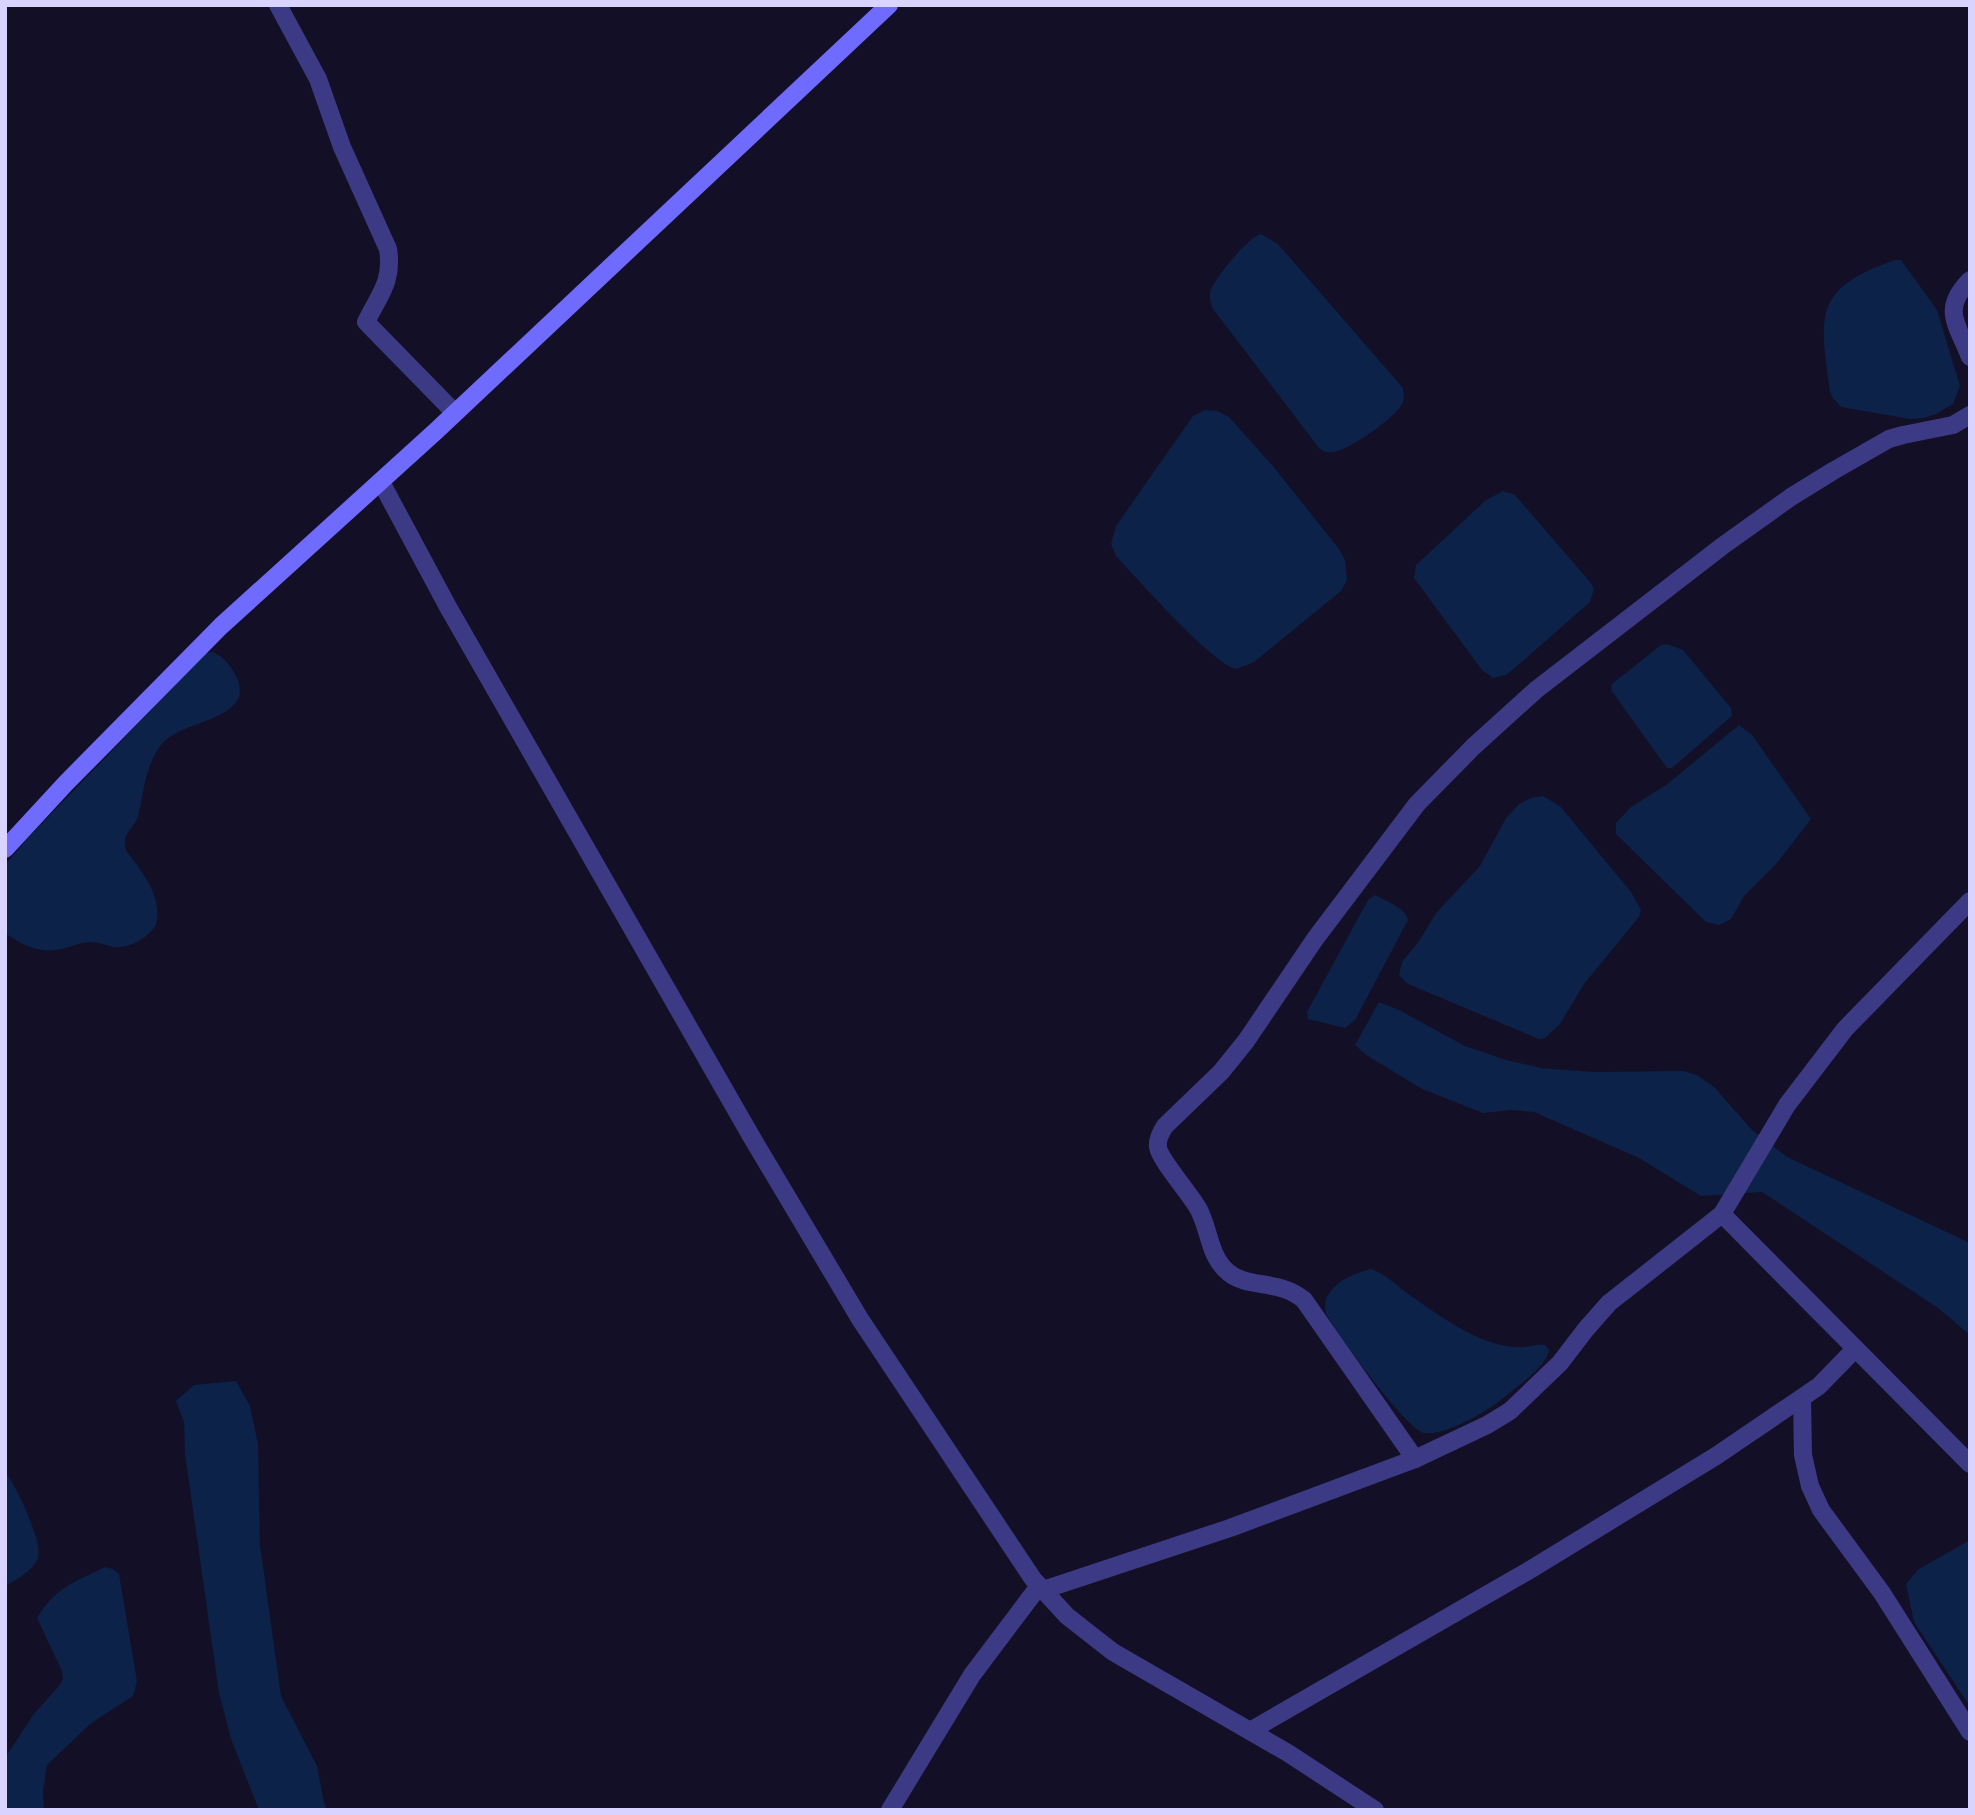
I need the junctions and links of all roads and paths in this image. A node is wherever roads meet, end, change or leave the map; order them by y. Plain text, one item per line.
1 (278, 5) edge
2 (889, 5) edge
3 (1970, 280) edge
4 (1970, 357) edge
5 (455, 414) junction
6 (1970, 415) edge
7 (380, 482) junction
8 (5, 849) edge
9 (1970, 901) edge
10 (1722, 1214) junction
11 (1855, 1349) junction
12 (1802, 1398) junction
13 (1415, 1459) junction
14 (1970, 1464) edge
15 (1041, 1588) junction
16 (1250, 1731) junction
17 (1970, 1732) edge
18 (890, 1810) edge
19 (1375, 1810) edge

1 - 5 street
2 - 5 street
3 - 4 street
5 - 7 street
6 - 13 street
7 - 8 street
7 - 15 street
9 - 10 street
10 - 11 street
10 - 13 street
11 - 12 street
11 - 14 street
12 - 16 street
12 - 17 street
13 - 15 street
15 - 16 street
15 - 18 street
16 - 19 street

